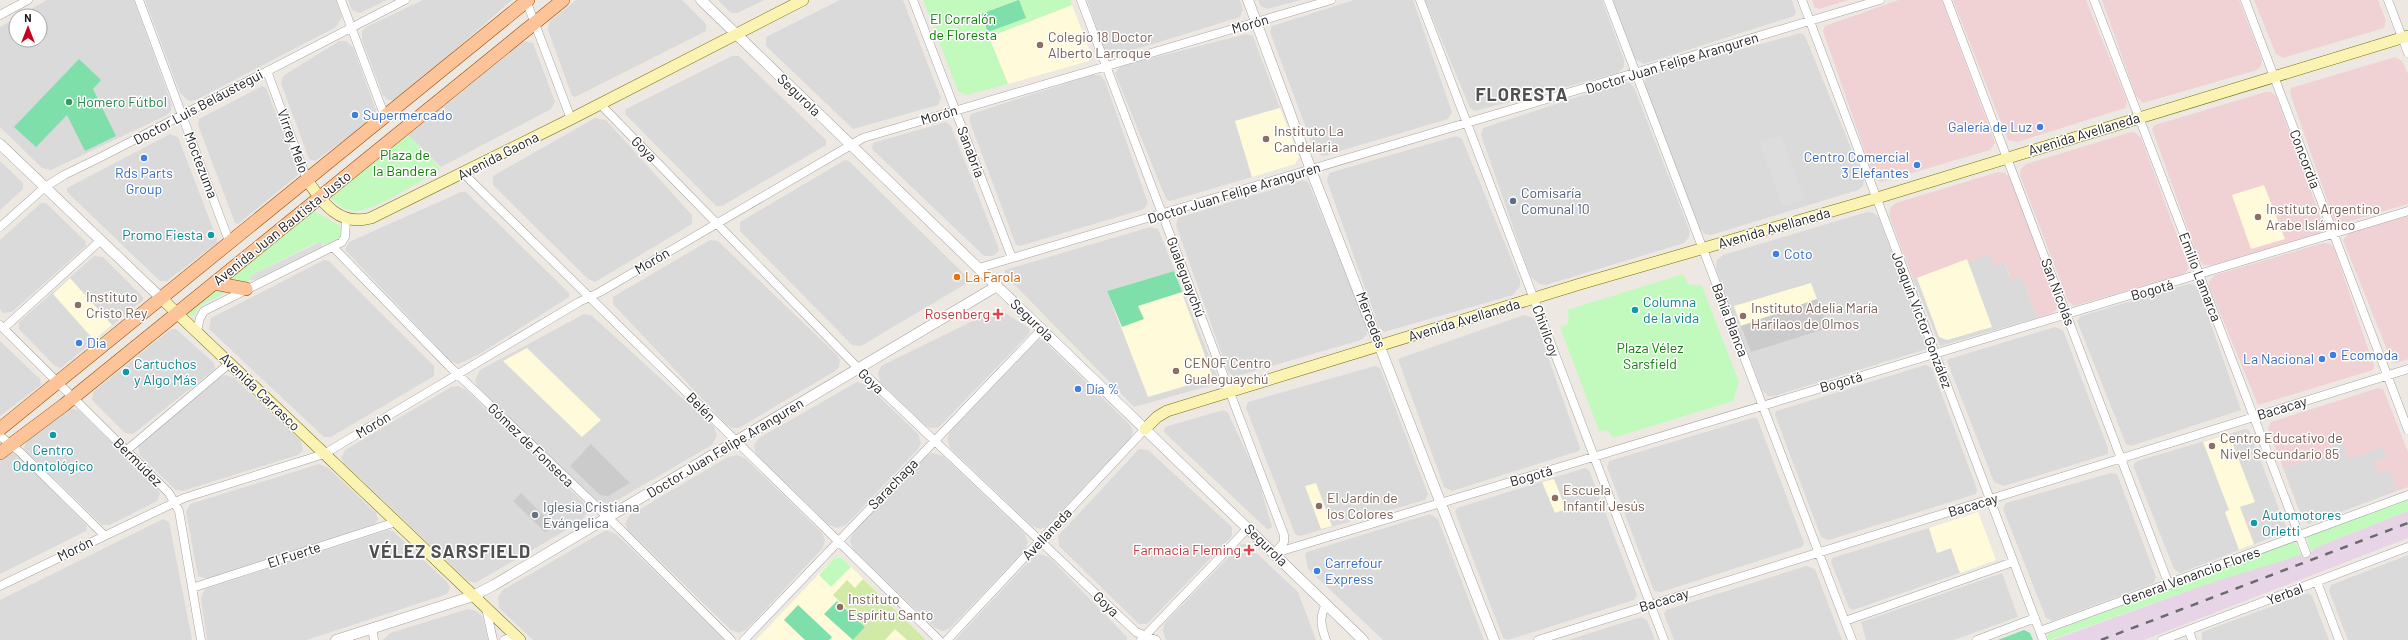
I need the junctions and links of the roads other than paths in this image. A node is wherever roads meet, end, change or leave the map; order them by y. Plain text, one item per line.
1 (28, 0) edge
2 (139, 0) edge
3 (341, 0) edge
4 (405, 0) edge
5 (563, 0) edge
6 (701, 0) edge
7 (803, 0) edge
8 (914, 0) edge
9 (1081, 0) edge
10 (1248, 0) edge
11 (1331, 0) edge
12 (1420, 0) edge
13 (1608, 0) edge
14 (1802, 0) edge
15 (1880, 0) edge
16 (1947, 0) edge
17 (2094, 0) edge
18 (2244, 0) edge
19 (2388, 0) edge
20 (527, 1) edge
21 (0, 15) edge
22 (1257, 22) junction
23 (1810, 22) junction
24 (534, 24) junction
25 (352, 28) junction
26 (736, 34) junction
27 (2405, 36) edge
28 (2408, 54) edge
29 (1105, 66) junction
30 (267, 71) junction
31 (1635, 74) junction
32 (2273, 75) junction
33 (600, 104) junction
34 (955, 110) junction
35 (182, 116) junction
36 (385, 117) junction
37 (2140, 117) junction
38 (572, 119) junction
39 (1466, 124) junction
40 (0, 144) edge
41 (850, 144) junction
42 (2007, 158) junction
43 (1312, 170) junction
44 (463, 173) junction
45 (307, 180) junction
46 (45, 187) junction
47 (319, 197) junction
48 (1877, 198) junction
49 (2408, 211) edge
50 (1162, 215) junction
51 (346, 219) junction
52 (716, 223) junction
53 (0, 227) edge
54 (2334, 234) junction
55 (101, 240) junction
56 (230, 241) junction
57 (333, 247) junction
58 (1703, 249) junction
59 (1012, 258) junction
60 (979, 268) junction
61 (2200, 276) junction
62 (214, 283) junction
63 (997, 286) junction
64 (246, 288) junction
65 (590, 297) junction
66 (161, 298) junction
67 (1534, 298) junction
68 (177, 313) junction
69 (2067, 315) junction
70 (2, 326) edge
71 (1042, 329) junction
72 (197, 331) junction
73 (1380, 346) junction
74 (1936, 354) junction
75 (230, 363) junction
76 (858, 368) junction
77 (2408, 369) edge
78 (458, 374) junction
79 (2387, 375) junction
80 (57, 382) junction
81 (1230, 392) junction
82 (73, 397) junction
83 (1762, 405) junction
84 (2254, 417) junction
85 (1145, 428) junction
86 (0, 429) edge
87 (2408, 430) edge
88 (0, 436) edge
89 (736, 441) junction
90 (934, 442) junction
91 (12, 445) junction
92 (126, 450) junction
93 (0, 452) edge
94 (324, 454) junction
95 (1593, 458) junction
96 (2122, 458) junction
97 (2408, 495) edge
98 (1990, 499) junction
99 (174, 502) junction
100 (1442, 502) junction
101 (607, 517) junction
102 (396, 522) junction
103 (1248, 528) junction
104 (104, 535) junction
105 (2300, 536) junction
106 (838, 541) junction
107 (1040, 541) junction
108 (2408, 547) edge
109 (1275, 553) junction
110 (1818, 553) junction
111 (2306, 553) dead end
112 (2013, 562) junction
113 (2317, 582) junction
114 (2170, 585) junction
115 (0, 586) edge
116 (192, 588) junction
117 (473, 596) junction
118 (1326, 604) junction
119 (1650, 604) junction
120 (486, 608) junction
121 (2035, 618) junction
122 (1845, 621) junction
123 (372, 628) junction
124 (2189, 630) junction
125 (2040, 631) junction
126 (1143, 638) edge
127 (201, 640) edge
128 (336, 640) edge
129 (374, 640) edge
130 (494, 640) edge
131 (504, 640) edge
132 (520, 640) edge
133 (731, 640) edge
134 (744, 640) edge
135 (939, 640) edge
136 (947, 640) edge
137 (1156, 640) edge
138 (1326, 640) edge
139 (1363, 640) edge
140 (1494, 640) edge
141 (1538, 640) edge
142 (1664, 640) edge
143 (1852, 640) edge
144 (1977, 640) edge
145 (2043, 640) edge
146 (2162, 640) edge
147 (2192, 640) edge
148 (2339, 640) edge

1 - 21 street
2 - 35 street, Moctezuma
3 - 25 street
4 - 25 street, Doctor Luis Beláustegui
5 - 24 main road, Avenida Juan Bautista Justo
6 - 26 street, Segurola
7 - 26 main road, Avenida Gaona
8 - 34 street, Sanabria
9 - 29 street, Gualeguaychú
10 - 22 street, Mercedes
11 - 22 street, Morón
12 - 39 street, Chivilcoy
13 - 31 street, Bahía Blanca
14 - 23 street, Joaquín Victor González
15 - 23 street, Doctor Juan Felipe Aranguren
16 - 42 street, San Nicolás
17 - 37 street, Emilio Lamarca
18 - 32 street, Concordia
19 - 27 street
20 - 24 street
20 - 36 main road, Avenida Juan Bautista Justo
22 - 29 street, Morón
22 - 43 street, Mercedes
23 - 31 street, Doctor Juan Felipe Aranguren
23 - 48 street, Joaquín Victor González
24 - 38 street
24 - 47 main road, Avenida Juan Bautista Justo
25 - 30 street, Doctor Luis Beláustegui
25 - 36 street
26 - 33 main road, Avenida Gaona
26 - 41 street, Segurola
27 - 28 street
27 - 32 main road, Avenida Avellaneda
29 - 34 street, Morón
29 - 50 street, Gualeguaychú
30 - 35 street, Doctor Luis Beláustegui
30 - 45 street, Virrey Melo
31 - 39 street, Doctor Juan Felipe Aranguren
31 - 58 street, Bahía Blanca
32 - 37 main road, Avenida Avellaneda
32 - 54 street, Concordia
33 - 38 main road, Avenida Gaona
33 - 52 street, Goya
34 - 41 street, Morón
34 - 59 street, Sanabria
35 - 46 street, Doctor Luis Beláustegui
35 - 56 street, Moctezuma
36 - 45 main road, Avenida Juan Bautista Justo
37 - 42 main road, Avenida Avellaneda
37 - 61 street, Emilio Lamarca
38 - 44 main road, Avenida Gaona
39 - 43 street, Doctor Juan Felipe Aranguren
39 - 67 street, Chivilcoy
40 - 46 street, Avenida Carrasco
41 - 52 street, Morón
41 - 60 street, Segurola
42 - 48 main road, Avenida Avellaneda
42 - 69 street, San Nicolás
43 - 50 street, Doctor Juan Felipe Aranguren
43 - 73 street, Mercedes
44 - 51 main road, Avenida Gaona
44 - 65 street, Belén
45 - 47 main road, Virrey Melo
45 - 56 main road, Avenida Juan Bautista Justo
46 - 53 street, Doctor Luis Beláustegui
46 - 55 street, Avenida Carrasco
47 - 51 main road, Virrey Melo
47 - 62 main road, Avenida Juan Bautista Justo
48 - 58 main road, Avenida Avellaneda
48 - 74 street, Joaquín Victor González
49 - 54 street, Bogotá
50 - 59 street, Doctor Juan Felipe Aranguren
50 - 81 street, Gualeguaychú
51 - 57 street
52 - 65 street, Morón
52 - 76 street, Goya
54 - 61 street, Bogotá
54 - 79 street, Concordia
55 - 66 street, Avenida Carrasco
55 - 70 street
56 - 66 main road, Avenida Juan Bautista Justo
57 - 64 street
57 - 78 street, Gómez de Fonseca
58 - 67 main road, Avenida Avellaneda
58 - 83 street, Bahía Blanca
59 - 60 street, Doctor Juan Felipe Aranguren
60 - 63 street, Segurola
61 - 69 street, Bogotá
61 - 84 street, Emilio Lamarca
62 - 64 main road
62 - 68 main road, Avenida Juan Bautista Justo
63 - 71 street, Segurola
63 - 76 street, Doctor Juan Felipe Aranguren
64 - 72 street
65 - 78 street, Morón
65 - 89 street, Belén
66 - 68 main road, Avenida Carrasco
66 - 80 main road, Avenida Juan Bautista Justo
67 - 73 main road, Avenida Avellaneda
67 - 95 street, Chivilcoy
68 - 72 main road, Avenida Carrasco
68 - 82 main road, Avenida Juan Bautista Justo
69 - 74 street, Bogotá
69 - 96 street, San Nicolás
70 - 80 street, Bermúdez
71 - 85 street, Segurola
71 - 90 street, Sarachaga
72 - 75 main road, Avenida Carrasco
73 - 81 main road, Avenida Avellaneda
73 - 100 street, Mercedes
74 - 83 street, Bogotá
74 - 98 street, Joaquín Victor González
75 - 92 street
75 - 94 main road, Avenida Carrasco
76 - 89 street, Doctor Juan Felipe Aranguren
76 - 90 street, Goya
77 - 79 street, Bacacay
78 - 94 street, Morón
78 - 101 street, Gómez de Fonseca
79 - 84 street, Bacacay
79 - 87 street, Concordia
80 - 82 street, Bermúdez
80 - 86 main road, Avenida Juan Bautista Justo
81 - 85 main road, Avenida Avellaneda
81 - 109 street, Gualeguaychú
82 - 91 main road, Avenida Juan Bautista Justo
82 - 92 street, Bermúdez
83 - 95 street, Bogotá
83 - 110 street, Bahía Blanca
84 - 96 street, Bacacay
84 - 105 street, Emilio Lamarca
85 - 103 street, Segurola
85 - 107 street, Avellaneda
88 - 91 street
89 - 101 street, Doctor Juan Felipe Aranguren
89 - 106 street, Belén
90 - 106 street, Sarachaga
90 - 107 street, Goya
91 - 93 main road, Avenida Juan Bautista Justo
91 - 104 street
92 - 99 street, Bermúdez
94 - 99 street, Morón
94 - 102 main road, Avenida Carrasco
95 - 100 street, Bogotá
95 - 119 street, Chivilcoy
96 - 98 street, Bacacay
96 - 114 street, San Nicolás
97 - 105 street, General Venancio Flores
98 - 110 street, Bacacay
98 - 112 street, Joaquín Victor González
99 - 104 street, Morón
99 - 116 street, Bermúdez
100 - 109 street, Bogotá
100 - 140 street, Mercedes
101 - 117 street, Doctor Juan Felipe Aranguren
101 - 133 street, Gómez de Fonseca
102 - 116 street, El Fuerte
102 - 117 main road, Avenida Carrasco
103 - 109 street, Segurola
103 - 126 street
104 - 115 street, Morón
105 - 111 street, Emilio Lamarca
105 - 114 street, General Venancio Flores
106 - 134 street, Sarachaga
106 - 135 street, Belén
107 - 126 street, Goya
107 - 136 street, Avellaneda
108 - 113 street, Yerbal
109 - 118 street, Segurola
110 - 119 street, Bacacay
110 - 122 street, Bahía Blanca
112 - 121 street, Joaquín Victor González
112 - 122 street
113 - 124 street, Yerbal
113 - 148 street
114 - 125 street, General Venancio Flores
116 - 127 street, Bermúdez
117 - 120 main road, Avenida Carrasco
117 - 123 street, Doctor Juan Felipe Aranguren
118 - 138 street
118 - 139 street, Segurola
119 - 141 street, Bacacay
119 - 142 street, Chivilcoy
120 - 130 street
120 - 132 main road, Avenida Carrasco
121 - 125 street, Joaquín Victor González
121 - 144 street
122 - 143 street, Bahía Blanca
123 - 128 street, Doctor Juan Felipe Aranguren
123 - 129 street
124 - 146 street, Yerbal
124 - 147 street
125 - 145 street, Joaquín Victor González
126 - 137 street, Goya
131 - 132 street

